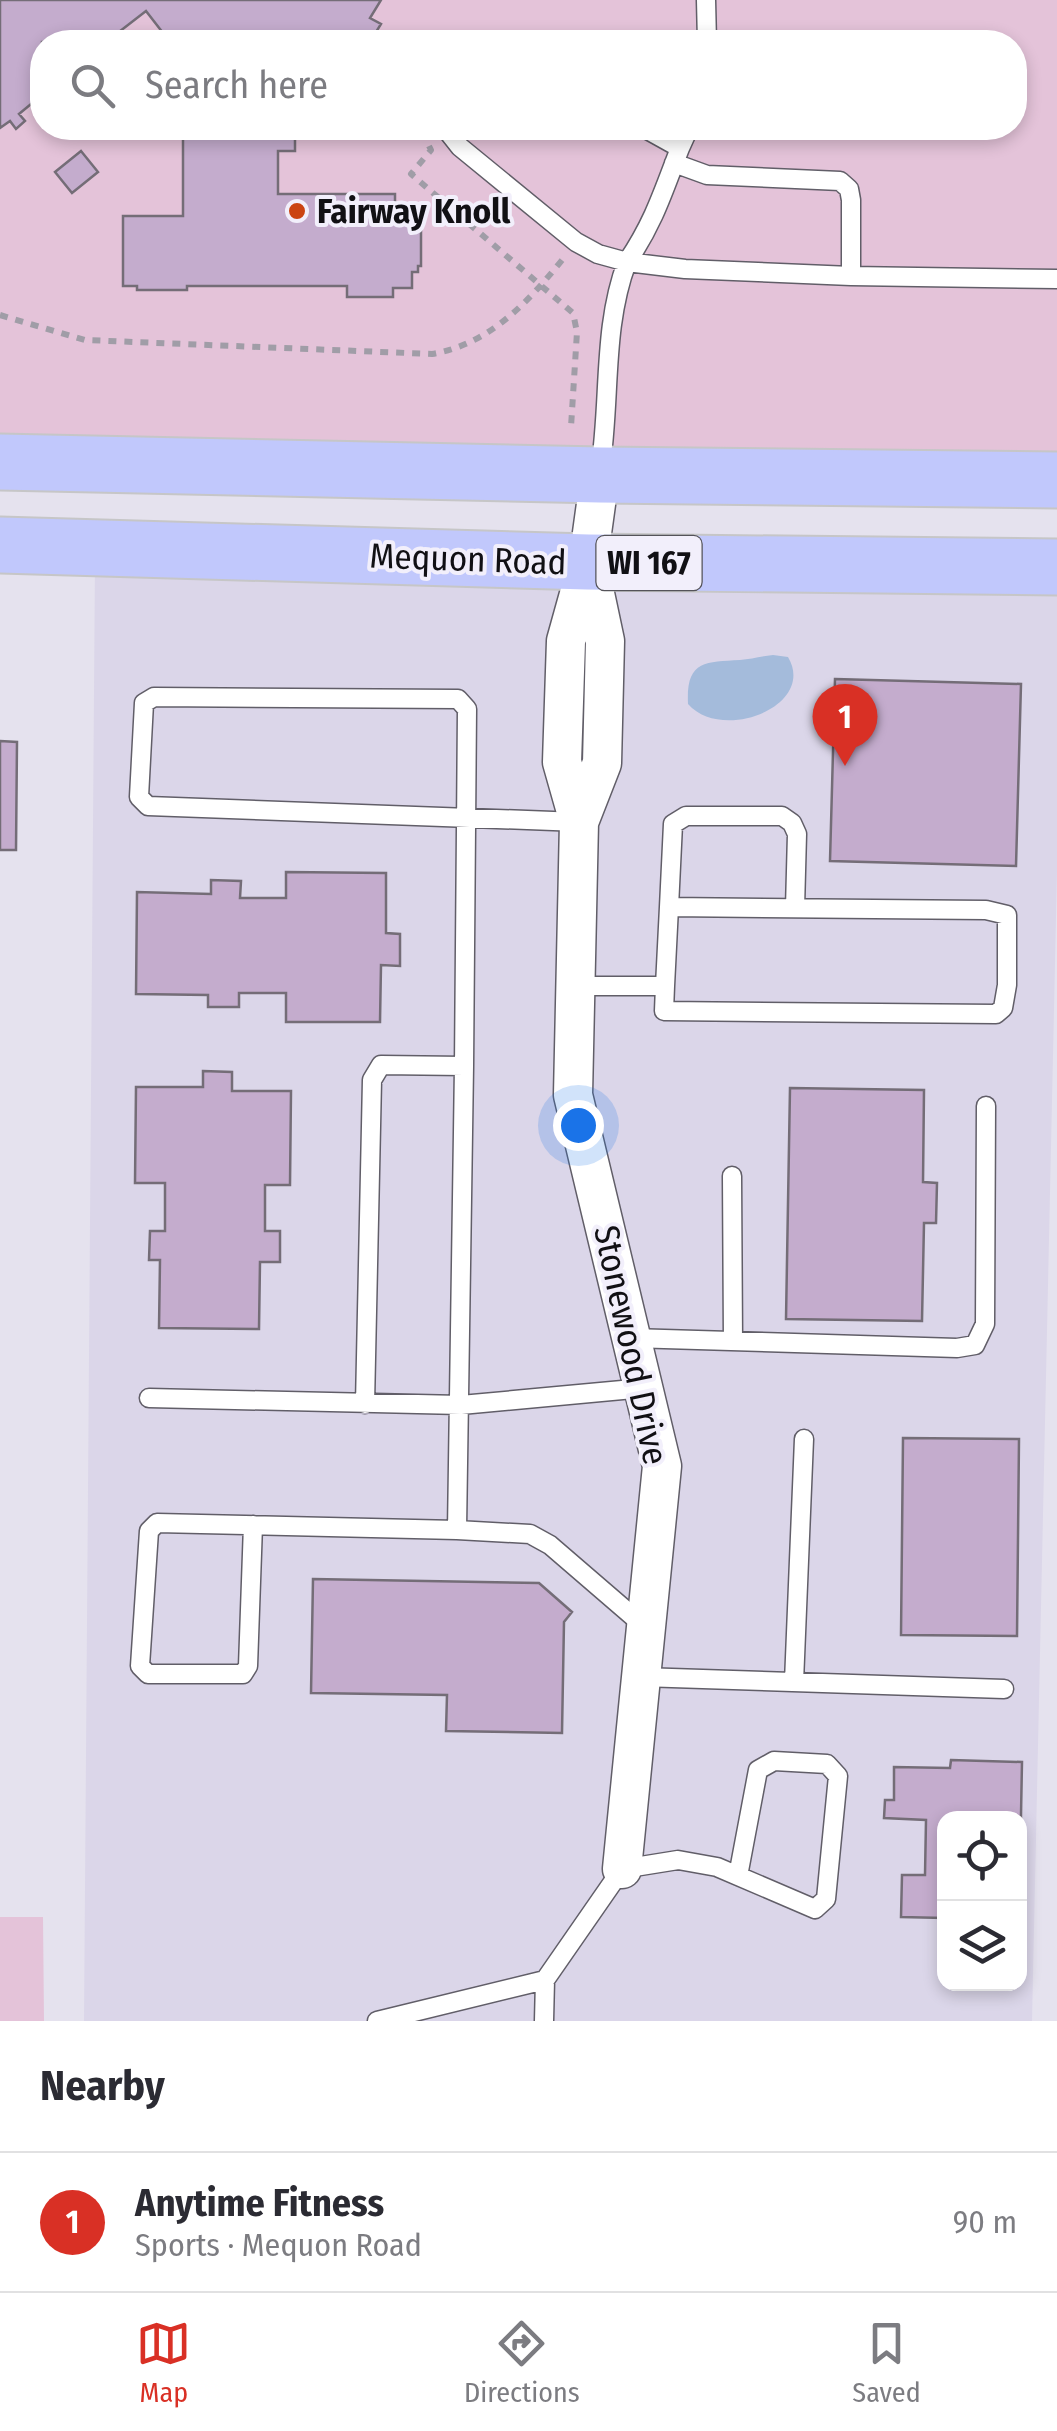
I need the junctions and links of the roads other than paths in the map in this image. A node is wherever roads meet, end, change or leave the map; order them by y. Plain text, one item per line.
1 (706, 0) edge
2 (707, 30) edge
3 (454, 140) edge
4 (658, 140) edge
5 (684, 140) edge
6 (677, 156) junction
7 (627, 262) junction
8 (851, 276) junction
9 (1057, 279) edge
10 (0, 462) edge
11 (600, 475) junction
12 (1057, 480) edge
13 (0, 545) edge
14 (588, 562) junction
15 (1057, 567) edge
16 (465, 817) junction
17 (579, 822) junction
18 (669, 907) junction
19 (796, 908) junction
20 (575, 986) junction
21 (665, 986) junction
22 (464, 1066) junction
23 (986, 1106) dead end
24 (732, 1176) dead end
25 (631, 1338) junction
26 (732, 1341) junction
27 (644, 1388) junction
28 (149, 1398) dead end
29 (364, 1404) junction
30 (461, 1405) junction
31 (804, 1440) dead end
32 (253, 1525) junction
33 (457, 1530) junction
34 (646, 1628) junction
35 (641, 1677) junction
36 (794, 1682) junction
37 (1004, 1688) dead end
38 (622, 1869) junction
39 (738, 1876) junction
40 (545, 1980) junction
41 (377, 2021) edge
42 (544, 2021) edge

1 - 2 lane
3 - 7 lane
4 - 6 lane
5 - 6 lane
6 - 7 lane
6 - 8 lane
7 - 8 lane
7 - 11 lane
8 - 9 lane
10 - 11 main road
11 - 12 main road
11 - 14 street, Stonewood Drive
13 - 14 main road, Mequon Road / WI 167
14 - 15 main road, Mequon Road / WI 167
14 - 17 street, Stonewood Drive
16 - 16 lane
16 - 17 lane
16 - 22 lane
17 - 20 street, Stonewood Drive
18 - 19 lane
18 - 19 lane
18 - 21 lane
19 - 21 lane
20 - 21 lane
20 - 25 street, Stonewood Drive
22 - 29 lane
22 - 30 lane
23 - 26 lane
24 - 26 lane
25 - 26 lane
25 - 27 street, Stonewood Drive
27 - 30 lane
27 - 34 street, Stonewood Drive
28 - 29 lane
29 - 30 lane
30 - 33 lane
31 - 36 lane
32 - 32 lane
32 - 33 lane
33 - 34 lane
34 - 35 street, Stonewood Drive
35 - 36 lane
35 - 38 street, Stonewood Drive
36 - 37 lane
38 - 39 lane
38 - 40 lane
39 - 39 lane
40 - 41 lane
40 - 42 lane

